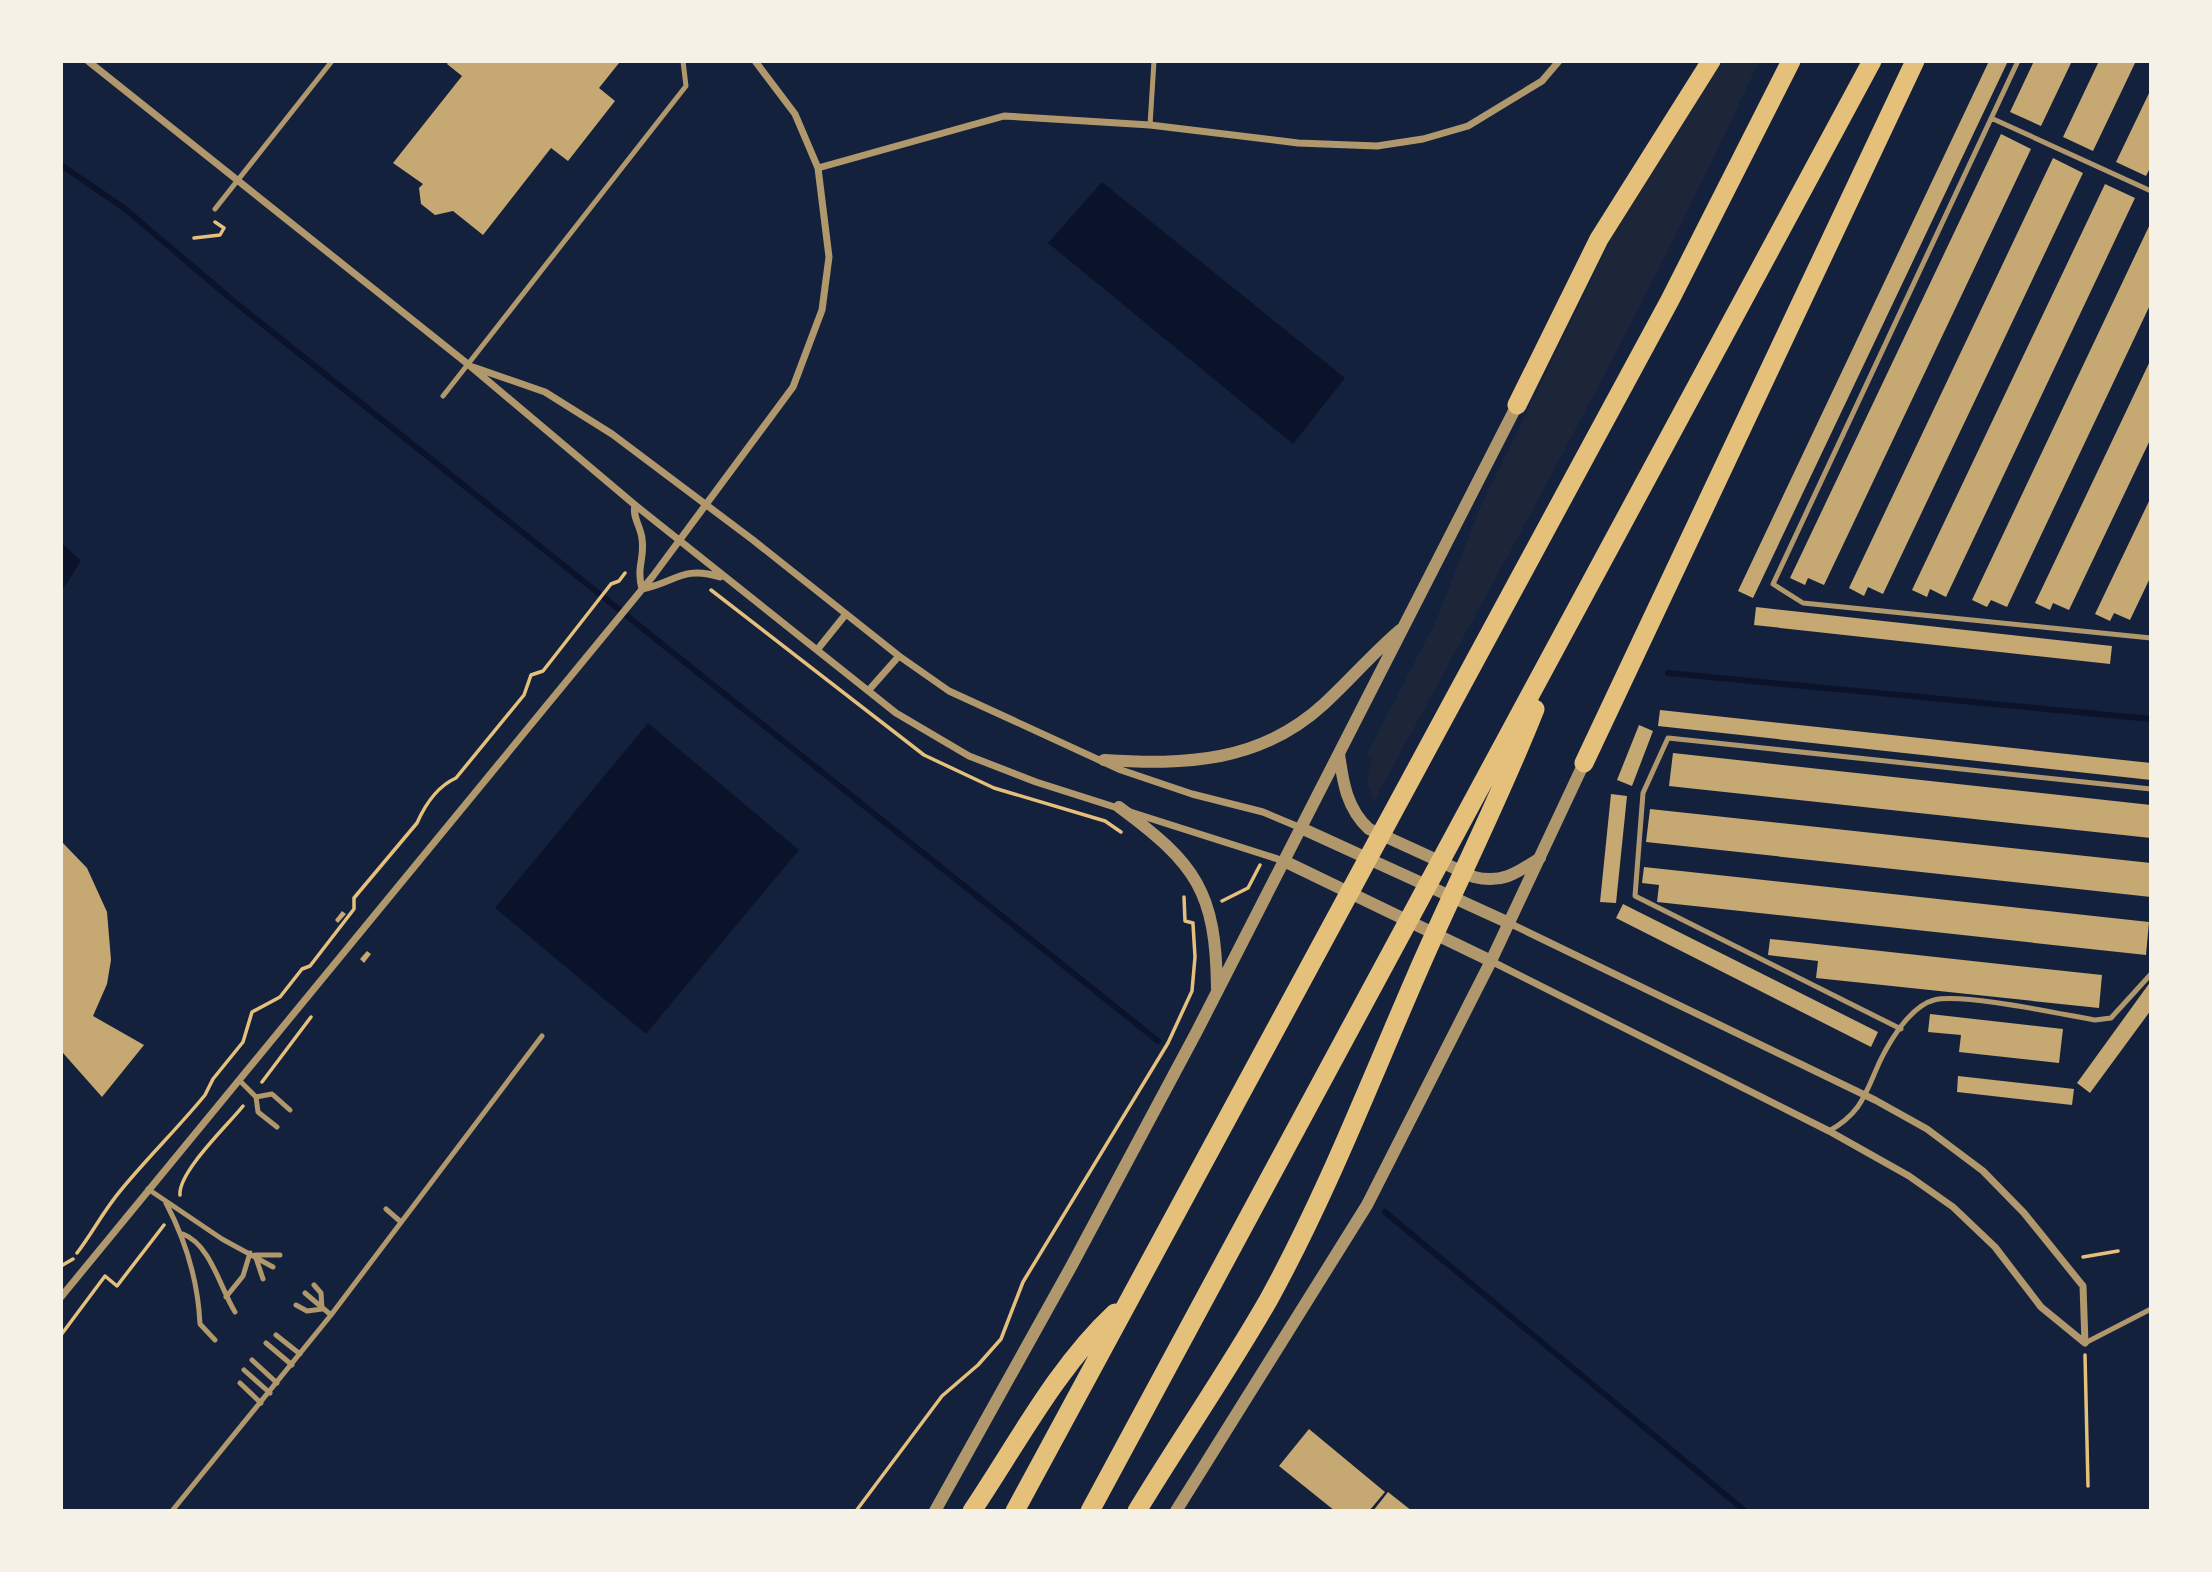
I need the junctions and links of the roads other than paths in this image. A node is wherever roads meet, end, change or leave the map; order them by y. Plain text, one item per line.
1 (88, 61) edge
2 (332, 61) edge
3 (683, 61) edge
4 (755, 61) edge
5 (1154, 61) edge
6 (1559, 61) edge
7 (1711, 61) edge
8 (1791, 61) edge
9 (1872, 61) edge
10 (1915, 61) edge
11 (2018, 61) edge
12 (1991, 118) junction
13 (1150, 125) junction
14 (818, 168) junction
15 (237, 180) junction
16 (2151, 191) edge
17 (215, 209) dead end
18 (469, 365) junction
19 (443, 396) dead end
20 (1517, 405) joint
21 (705, 503) junction
22 (635, 505) junction
23 (678, 540) junction
24 (727, 579) junction
25 (642, 589) junction
26 (846, 614) junction
27 (1405, 625) junction
28 (1564, 633) junction
29 (2151, 638) edge
30 (817, 650) junction
31 (899, 656) junction
32 (868, 691) junction
33 (1339, 754) junction
34 (1104, 760) junction
35 (1584, 763) joint
36 (2151, 789) edge
37 (1119, 807) junction
38 (1301, 828) junction
39 (1540, 857) junction
40 (1284, 861) junction
41 (1509, 923) junction
42 (1490, 961) junction
43 (2151, 974) edge
44 (1217, 992) junction
45 (1901, 1029) junction
46 (542, 1036) dead end
47 (239, 1080) junction
48 (1864, 1095) junction
49 (256, 1097) junction
50 (290, 1111) dead end
51 (277, 1128) dead end
52 (1829, 1131) junction
53 (148, 1189) junction
54 (166, 1203) junction
55 (386, 1209) dead end
56 (401, 1222) junction
57 (183, 1234) junction
58 (253, 1254) junction
59 (280, 1255) dead end
60 (273, 1267) dead end
61 (264, 1279) dead end
62 (314, 1285) dead end
63 (305, 1293) dead end
64 (61, 1297) edge
65 (226, 1297) junction
66 (1129, 1300) junction
67 (296, 1305) dead end
68 (322, 1309) junction
69 (2151, 1309) edge
70 (235, 1312) dead end
71 (331, 1315) junction
72 (276, 1335) dead end
73 (215, 1340) dead end
74 (266, 1343) dead end
75 (2085, 1343) junction
76 (300, 1354) junction
77 (252, 1360) dead end
78 (292, 1364) junction
79 (244, 1370) dead end
80 (277, 1382) junction
81 (240, 1383) dead end
82 (270, 1392) junction
83 (261, 1403) junction
84 (172, 1511) edge
85 (935, 1511) edge
86 (972, 1511) edge
87 (1015, 1511) edge
88 (1090, 1511) edge
89 (1137, 1511) edge
90 (1176, 1511) edge

1 - 15 street
2 - 15 lane
3 - 18 lane
4 - 14 street
5 - 13 lane
6 - 13 street
7 - 20 highway
8 - 66 highway
9 - 28 highway
10 - 35 highway
11 - 12 lane
12 - 16 lane
12 - 29 lane
13 - 14 street
14 - 21 street
15 - 17 lane
15 - 18 street
18 - 19 lane
18 - 21 street
18 - 22 street
20 - 27 street
21 - 23 street
21 - 26 street
22 - 23 street
22 - 25 street
23 - 24 street
23 - 25 street
24 - 25 street
24 - 30 street
25 - 47 street
26 - 30 street
26 - 31 street
27 - 33 street
27 - 34 street
28 - 88 highway
28 - 89 highway
30 - 32 street
31 - 32 street
31 - 34 street
32 - 37 street
33 - 38 street
33 - 39 street
34 - 38 street
35 - 39 street
36 - 45 lane
37 - 40 street
37 - 44 street
38 - 40 street
38 - 41 street
39 - 41 street
40 - 42 street
40 - 44 street
41 - 42 street
41 - 48 street
42 - 52 street
42 - 90 street
43 - 45 lane
44 - 85 street
45 - 48 lane
46 - 56 lane
47 - 49 lane
47 - 53 street
48 - 52 lane
48 - 75 street
49 - 50 lane
49 - 51 lane
52 - 75 street
53 - 54 lane
53 - 64 street
54 - 57 lane
54 - 58 lane
55 - 56 lane
56 - 71 lane
57 - 65 lane
57 - 73 lane
58 - 59 lane
58 - 60 lane
58 - 61 lane
58 - 65 lane
62 - 68 lane
63 - 68 lane
65 - 70 lane
66 - 86 highway
66 - 87 highway
67 - 68 lane
68 - 71 lane
69 - 75 lane
71 - 76 lane
72 - 76 lane
74 - 78 lane
76 - 78 lane
77 - 80 lane
78 - 80 lane
79 - 82 lane
80 - 82 lane
81 - 83 lane
82 - 83 lane
83 - 84 lane

